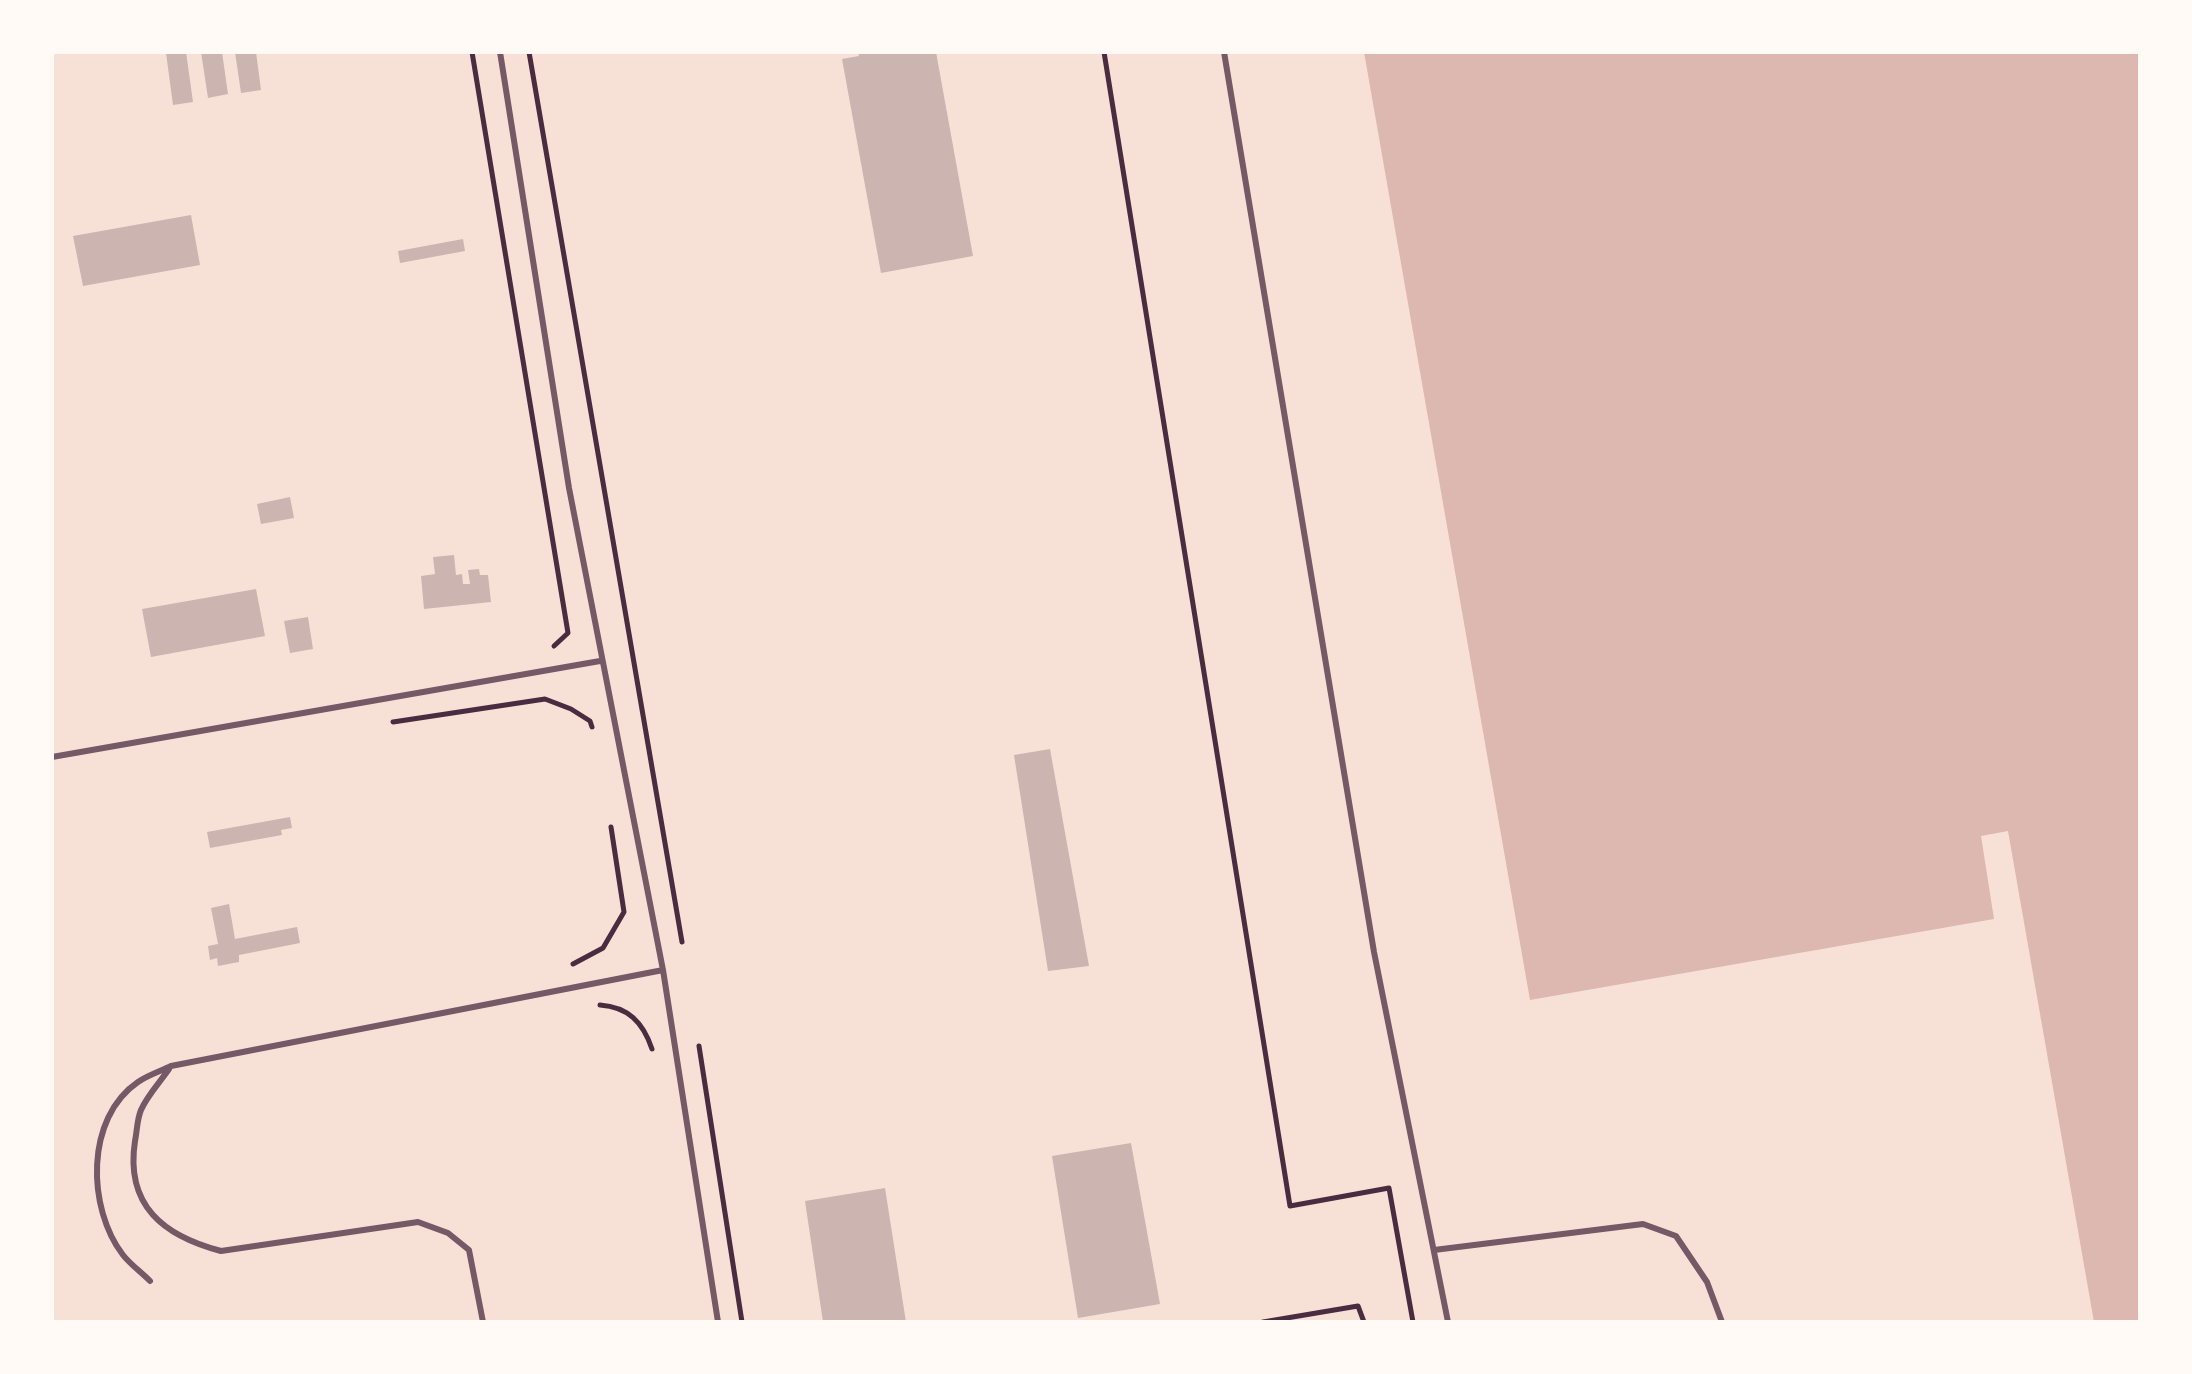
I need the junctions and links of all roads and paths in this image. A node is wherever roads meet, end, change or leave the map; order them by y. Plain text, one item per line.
1 (472, 52) edge
2 (500, 52) edge
3 (529, 52) edge
4 (1104, 52) edge
5 (1224, 52) edge
6 (552, 649) dead end
7 (600, 661) junction
8 (380, 723) dead end
9 (594, 734) dead end
10 (52, 757) edge
11 (610, 822) dead end
12 (683, 946) dead end
13 (581, 961) junction
14 (560, 967) dead end
15 (663, 970) junction
16 (587, 986) junction
17 (697, 1032) dead end
18 (652, 1054) dead end
19 (171, 1066) junction
20 (1434, 1250) junction
21 (150, 1281) dead end
22 (483, 1322) edge
23 (718, 1322) edge
24 (742, 1322) edge
25 (1263, 1322) edge
26 (1364, 1322) edge
27 (1413, 1322) edge
28 (1448, 1322) edge
29 (1722, 1322) edge

1 - 6 path
2 - 7 lane
3 - 12 path
4 - 27 path
5 - 20 lane
7 - 10 lane
7 - 15 lane
8 - 9 path
11 - 13 path
13 - 14 path
13 - 16 path
15 - 16 lane
15 - 23 lane
16 - 18 path
16 - 19 lane
17 - 24 path
19 - 21 lane
19 - 22 lane
20 - 28 lane
20 - 29 lane
25 - 26 path

